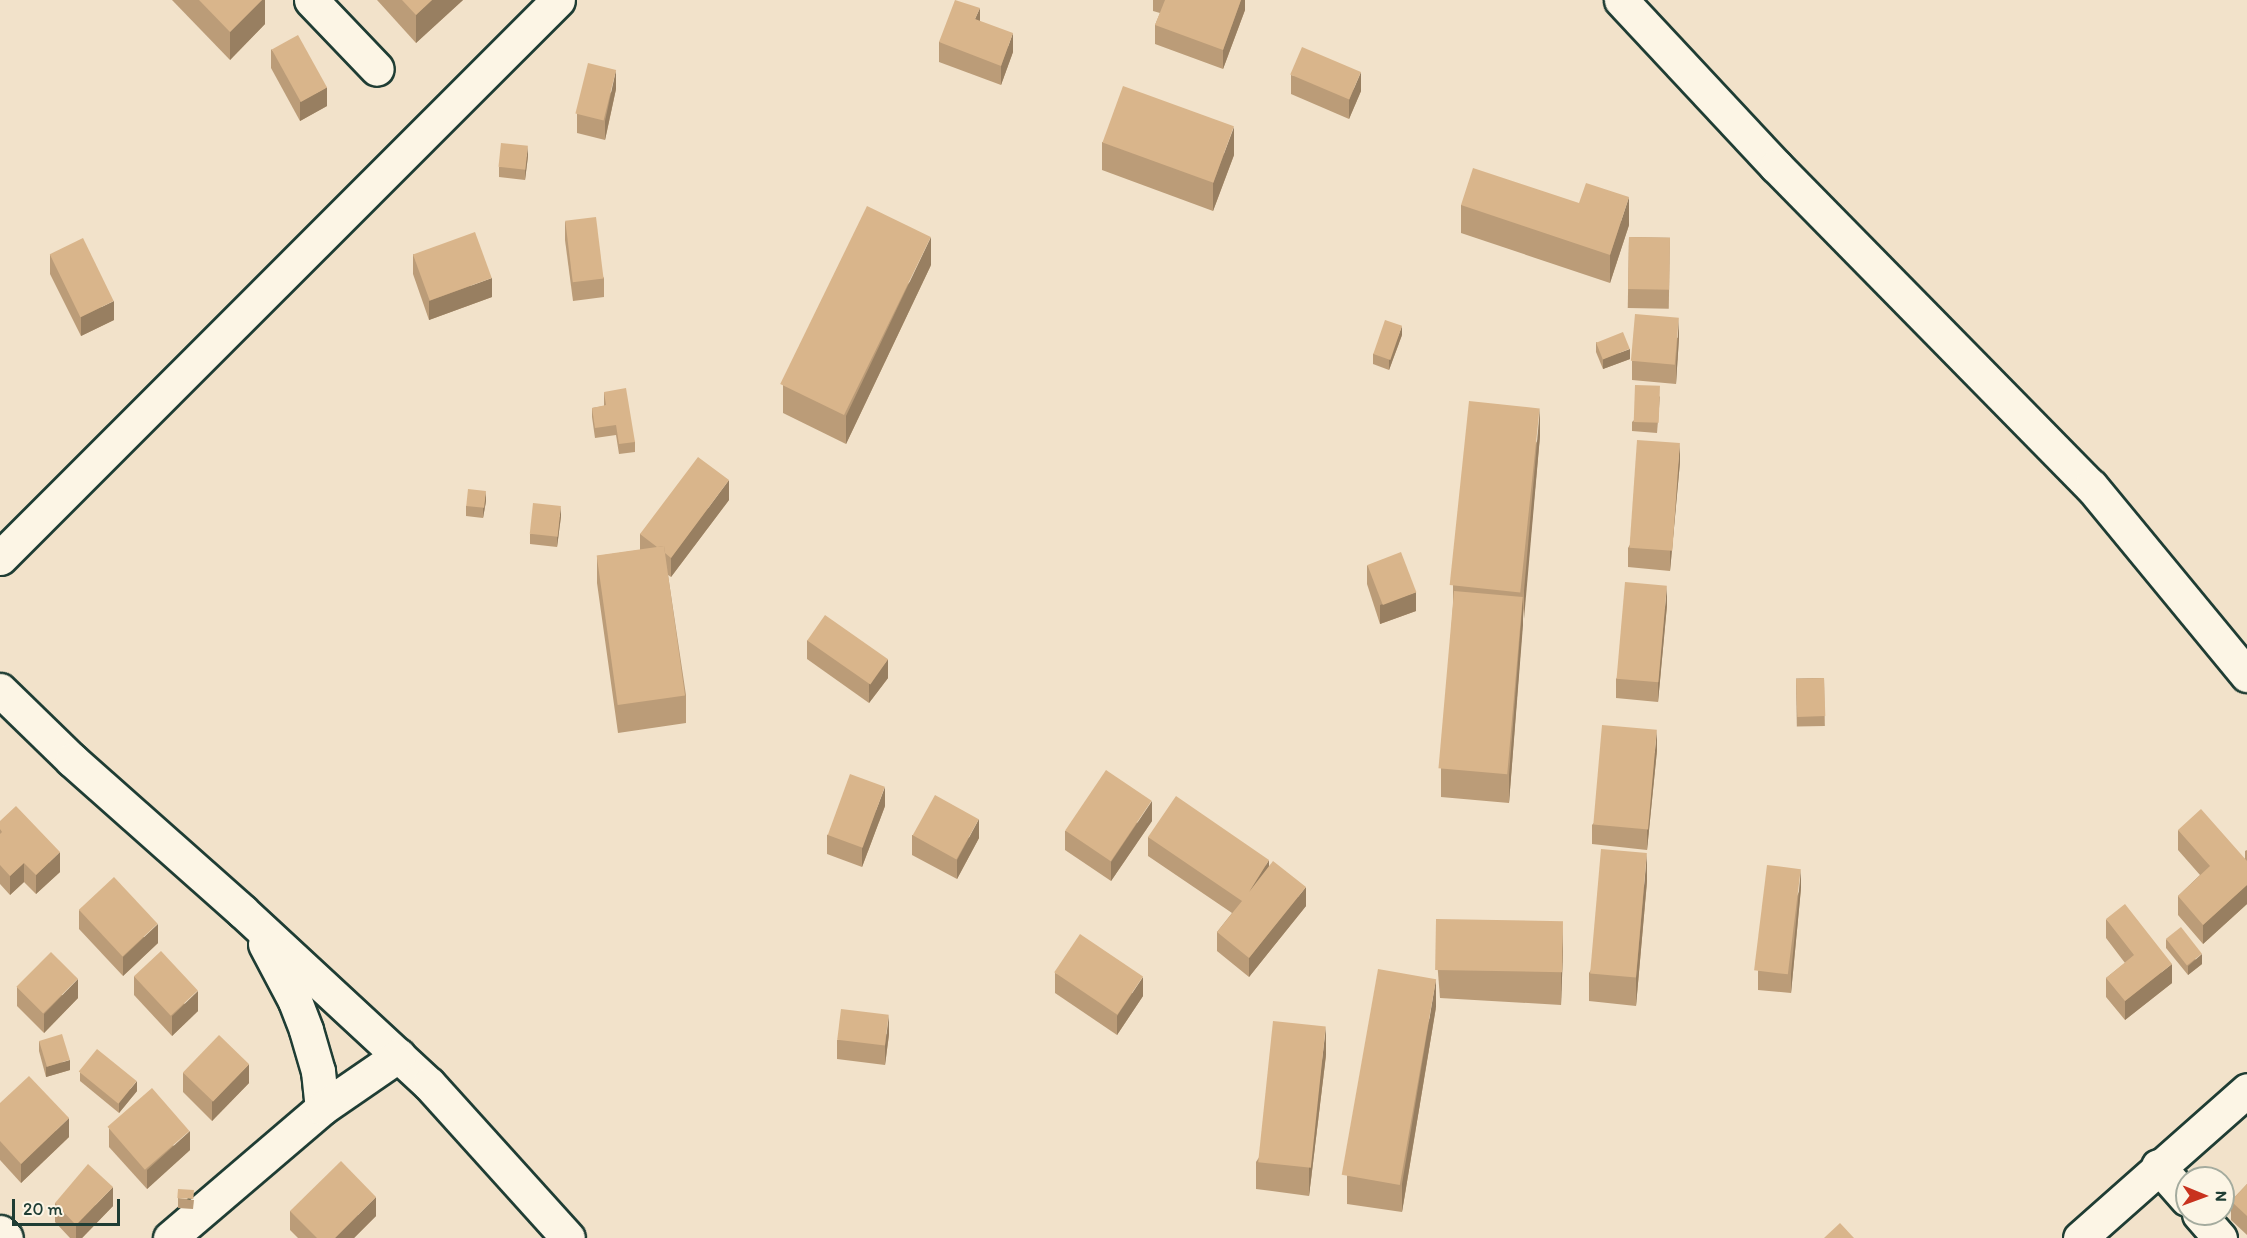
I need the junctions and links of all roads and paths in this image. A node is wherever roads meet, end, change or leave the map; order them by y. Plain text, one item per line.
1 (310, 0) edge
2 (558, 0) edge
3 (1621, 0) edge
4 (377, 69) dead end
5 (0, 558) edge
6 (2247, 675) edge
7 (0, 690) edge
8 (242, 911) junction
9 (399, 1055) junction
10 (2247, 1090) edge
11 (322, 1108) junction
12 (2158, 1166) junction
13 (2175, 1185) edge
14 (2210, 1226) edge
15 (0, 1232) edge
16 (6, 1238) edge
17 (170, 1238) edge
18 (568, 1238) edge
19 (2080, 1238) edge
20 (2220, 1238) edge

1 - 4 street
2 - 5 street
3 - 6 street
7 - 8 street
8 - 9 street
8 - 11 street
9 - 11 street
9 - 18 street
10 - 12 street
11 - 17 street
12 - 13 street
12 - 19 street
14 - 20 street
15 - 16 street

